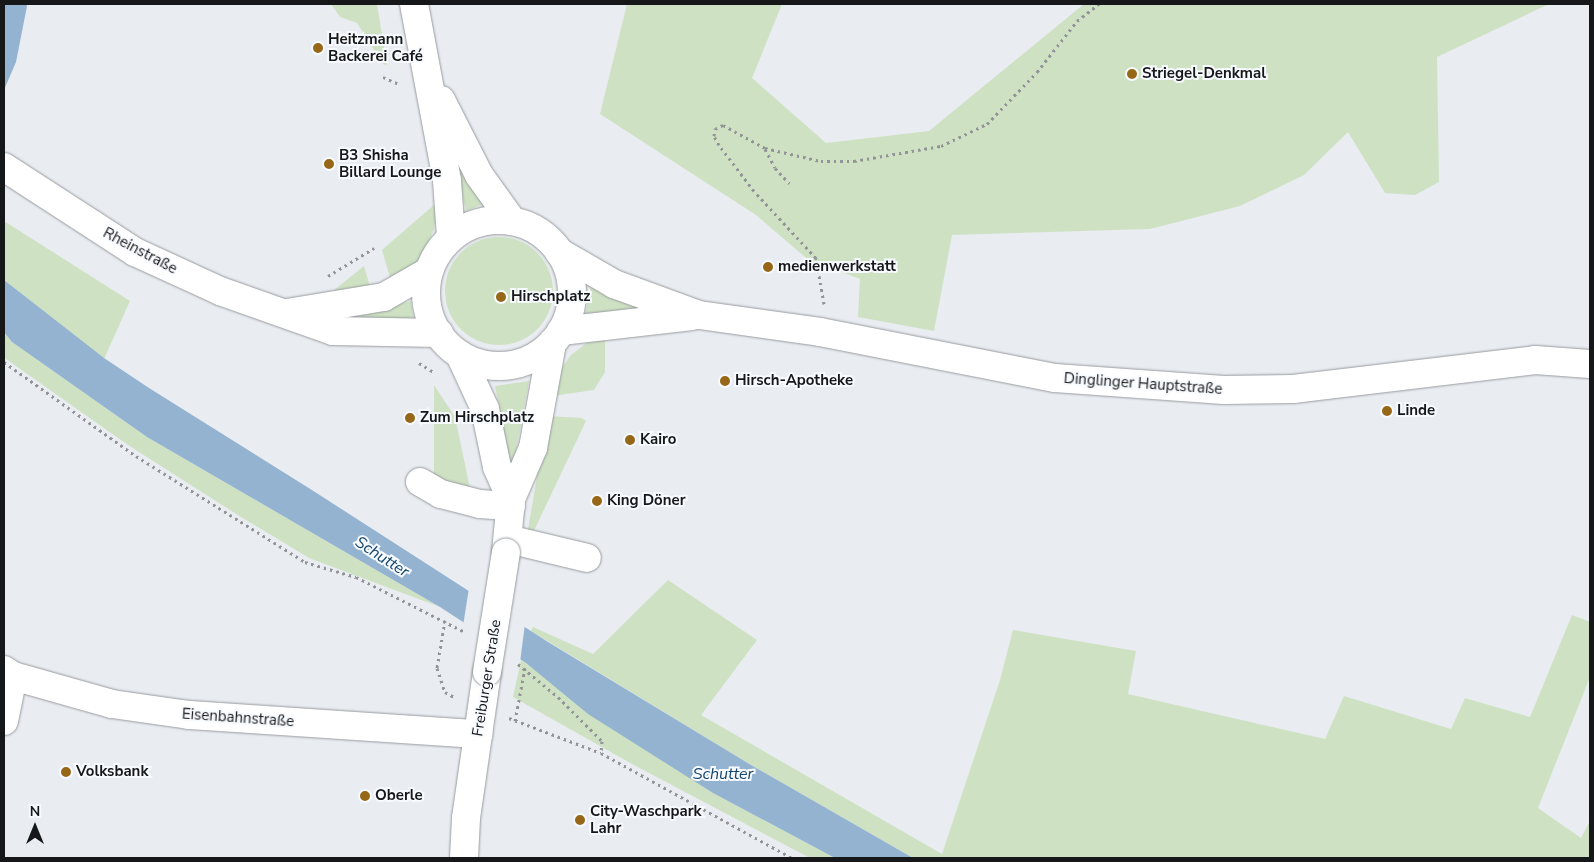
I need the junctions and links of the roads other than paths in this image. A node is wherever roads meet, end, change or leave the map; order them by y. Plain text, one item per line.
1 (414, 4) edge
2 (427, 72) junction
3 (8, 170) edge
4 (512, 222) junction
5 (451, 237) junction
6 (560, 252) junction
7 (429, 271) junction
8 (287, 313) junction
9 (699, 315) junction
10 (439, 333) junction
11 (556, 337) junction
12 (460, 355) junction
13 (1590, 364) edge
14 (420, 482) dead end
15 (511, 502) junction
16 (507, 546) junction
17 (587, 558) dead end
18 (8, 673) edge
19 (4, 721) edge
20 (478, 734) junction
21 (464, 858) edge

1 - 2 main road
2 - 4 main road
2 - 5 main road
3 - 8 main road, Rheinstraße
4 - 5 main road
4 - 6 main road
5 - 7 main road
6 - 9 main road, Dinglinger Hauptstraße
6 - 11 main road
7 - 8 main road, Rheinstraße
7 - 10 main road
8 - 10 main road, Rheinstraße
9 - 11 main road, Dinglinger Hauptstraße
9 - 13 main road, Dinglinger Hauptstraße
10 - 12 main road
11 - 12 main road
11 - 15 main road, Freiburger Straße
12 - 15 main road, Freiburger Straße
14 - 15 main road
15 - 16 main road, Freiburger Straße
16 - 17 main road
16 - 20 main road, Freiburger Straße, bridge
18 - 19 main road
18 - 20 main road, Eisenbahnstraße
20 - 21 main road, Freiburger Straße

